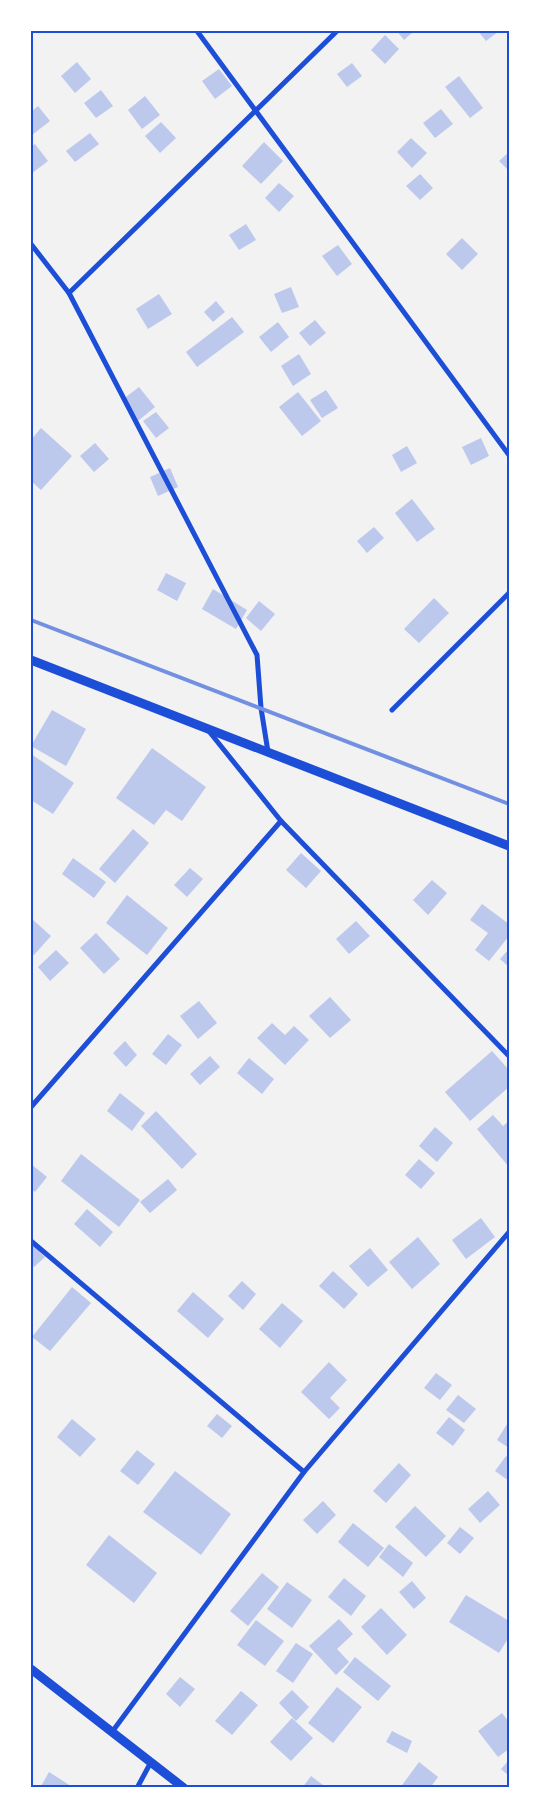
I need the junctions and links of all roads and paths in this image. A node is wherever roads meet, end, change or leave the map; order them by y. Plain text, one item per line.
1 (197, 31) edge
2 (337, 31) edge
3 (255, 110) junction
4 (31, 244) edge
5 (69, 293) junction
6 (509, 455) edge
7 (509, 593) edge
8 (31, 660) edge
9 (392, 710) dead end
10 (206, 728) junction
11 (268, 752) junction
12 (281, 821) junction
13 (509, 846) edge
14 (509, 1056) edge
15 (31, 1107) edge
16 (509, 1232) edge
17 (31, 1241) edge
18 (304, 1472) junction
19 (31, 1669) edge
20 (112, 1732) junction
21 (151, 1762) junction
22 (137, 1788) edge
23 (184, 1788) edge

1 - 3 street
2 - 3 street
3 - 5 street
3 - 6 street
4 - 5 street
5 - 11 street
7 - 9 street
8 - 10 street
10 - 11 street
10 - 12 street
11 - 13 street
12 - 14 street
12 - 15 street
16 - 18 street
17 - 18 street
18 - 20 street
19 - 20 street
20 - 21 street
21 - 22 street
21 - 23 street

